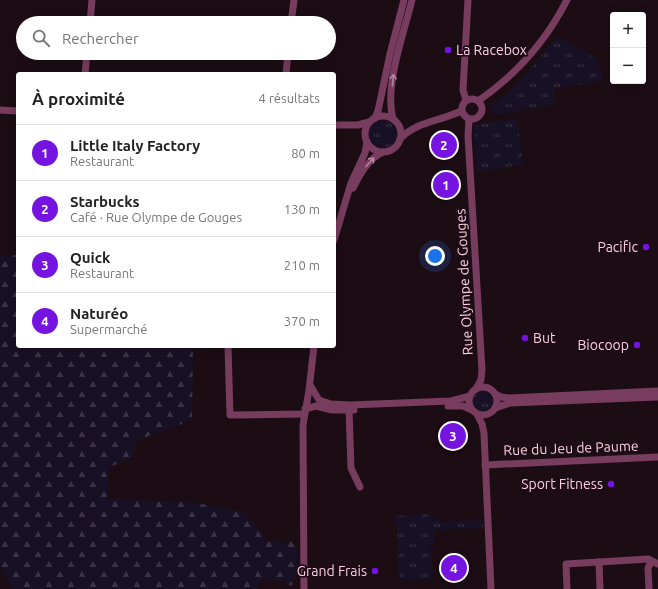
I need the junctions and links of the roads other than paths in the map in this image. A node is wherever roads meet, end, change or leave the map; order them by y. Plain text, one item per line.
1 (92, 0) edge
2 (294, 0) edge
3 (404, 0) edge
4 (412, 0) edge
5 (468, 0) edge
6 (567, 0) edge
7 (90, 16) edge
8 (292, 16) edge
9 (87, 60) edge
10 (287, 60) edge
11 (86, 72) edge
12 (286, 72) edge
13 (466, 100) junction
14 (478, 101) junction
15 (0, 110) edge
16 (16, 111) edge
17 (461, 111) junction
18 (372, 120) junction
19 (469, 120) junction
20 (396, 121) junction
21 (336, 126) edge
22 (347, 126) junction
23 (418, 126) junction
24 (366, 139) junction
25 (400, 139) junction
26 (383, 152) junction
27 (346, 201) junction
28 (336, 234) edge
29 (228, 348) edge
30 (314, 348) edge
31 (482, 370) junction
32 (310, 385) junction
33 (476, 389) junction
34 (492, 391) junction
35 (658, 391) edge
36 (470, 396) junction
37 (658, 397) edge
38 (351, 408) junction
39 (494, 410) junction
40 (305, 411) junction
41 (474, 412) junction
42 (484, 433) junction
43 (658, 457) edge
44 (486, 465) junction
45 (360, 487) dead end
46 (599, 562) junction
47 (652, 562) edge
48 (304, 589) edge
49 (491, 589) edge
50 (567, 589) edge
51 (600, 589) edge
52 (649, 589) edge

1 - 7 street
2 - 8 street
3 - 18 street
20 -> 4 street
5 - 13 street
6 - 14 street
9 - 11 street
10 - 12 street
13 - 14 street
13 - 17 street
14 - 19 street
15 - 16 street
17 - 19 street
17 - 23 street
18 - 20 street
18 - 22 street
18 - 24 street
19 - 31 street, Rue Olympe de Gouges
20 - 23 street
20 - 25 street
21 - 22 street
22 - 24 street
23 - 25 street
24 - 26 street
24 - 27 street
25 - 26 street
27 -> 26 street
27 - 28 street
29 - 40 street
30 - 32 street
31 - 33 street, Rue Olympe de Gouges
31 - 34 street, Rue Olympe de Gouges
32 - 38 street
32 - 40 street
33 - 34 street
33 - 36 street
34 - 35 street
34 - 39 street
36 - 38 street
36 - 41 street
37 - 39 street
38 - 40 street
38 - 41 street
38 - 45 street
39 - 41 street
39 - 42 street
40 - 48 street
41 - 42 street
42 - 44 street
43 - 44 street, Rue du Jeu de Paume
44 - 49 street
46 - 47 street
46 - 50 street
46 - 51 street
47 - 52 street

